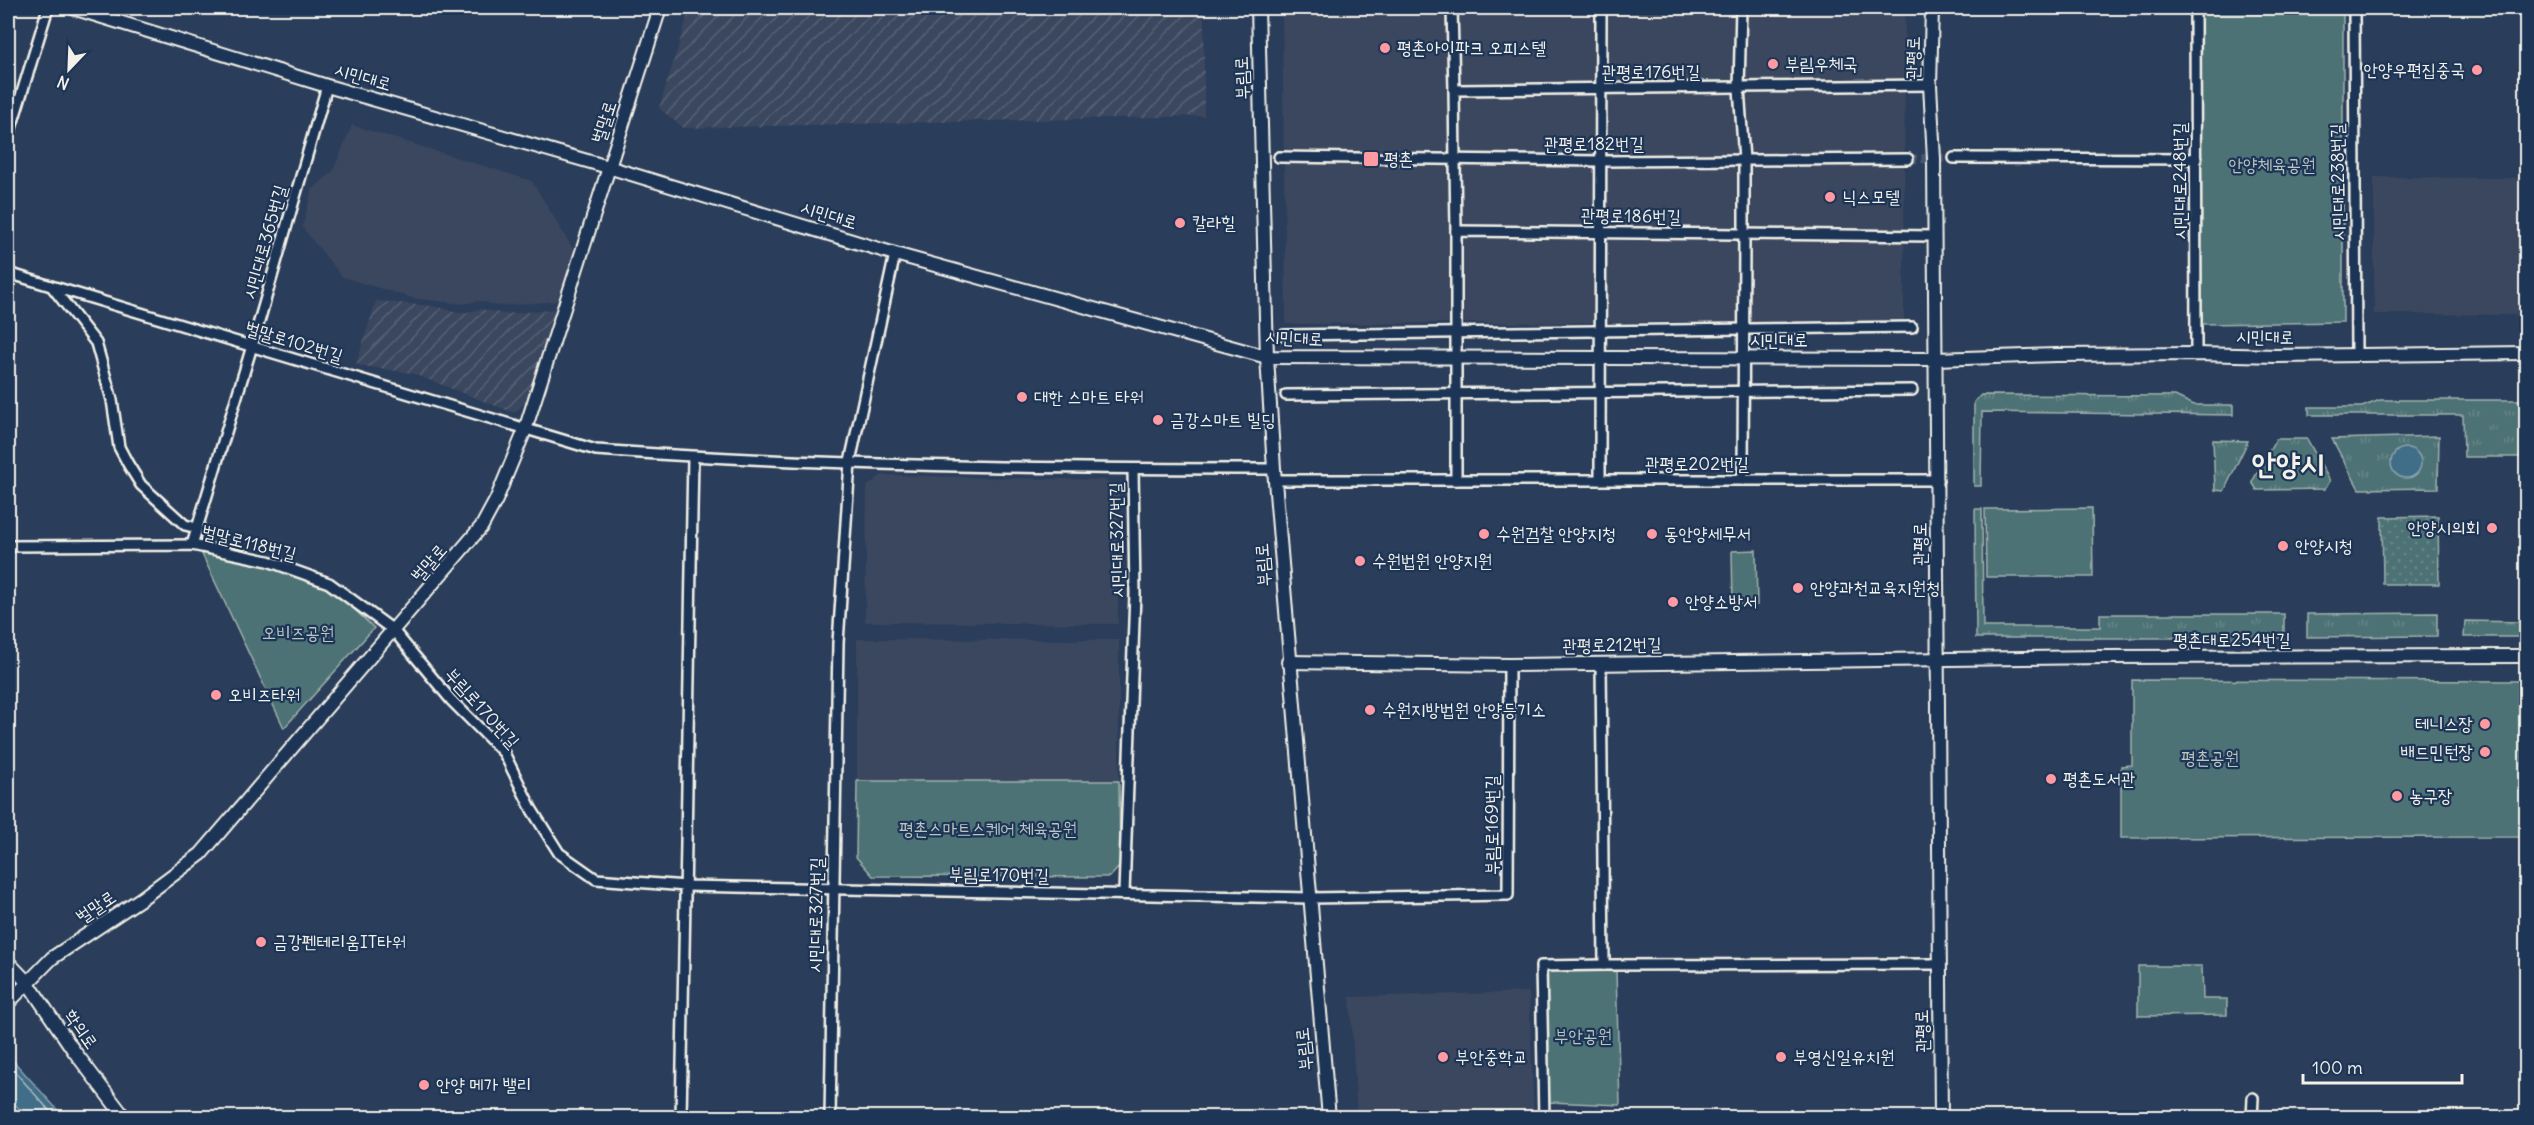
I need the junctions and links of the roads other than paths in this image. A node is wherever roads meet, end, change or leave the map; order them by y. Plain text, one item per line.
1 (48, 8) edge
2 (73, 8) edge
3 (660, 8) edge
4 (1258, 8) edge
5 (1452, 8) edge
6 (1601, 8) edge
7 (1741, 8) edge
8 (1932, 8) edge
9 (2195, 8) edge
10 (2354, 8) edge
11 (1930, 85) junction
12 (327, 86) junction
13 (1739, 88) junction
14 (1600, 89) junction
15 (1454, 90) junction
16 (8, 138) edge
17 (1279, 157) dead end
18 (1954, 158) tunnel mouth
19 (1908, 159) tunnel mouth
20 (2196, 159) junction
21 (1456, 160) junction
22 (1744, 160) junction
23 (1599, 161) junction
24 (608, 167) junction
25 (1456, 231) junction
26 (1599, 232) junction
27 (1744, 234) junction
28 (1935, 236) junction
29 (895, 254) junction
30 (8, 273) edge
31 (53, 288) junction
32 (1912, 327) dead end
33 (1744, 329) junction
34 (1601, 331) junction
35 (1456, 333) junction
36 (1284, 335) dead end
37 (252, 346) junction
38 (2526, 353) edge
39 (2196, 354) junction
40 (2356, 356) junction
41 (1267, 357) junction
42 (1743, 358) junction
43 (1454, 359) junction
44 (1601, 359) junction
45 (1935, 359) junction
46 (1912, 390) dead end
47 (1743, 391) junction
48 (1601, 392) junction
49 (1455, 394) junction
50 (1286, 395) dead end
51 (525, 430) junction
52 (693, 457) junction
53 (850, 462) junction
54 (1133, 469) junction
55 (1274, 475) junction
56 (1456, 480) junction
57 (1600, 480) junction
58 (1743, 480) junction
59 (1938, 480) junction
60 (197, 528) junction
61 (192, 545) junction
62 (8, 546) edge
63 (393, 630) junction
64 (2526, 656) edge
65 (1937, 659) junction
66 (1288, 662) junction
67 (1601, 663) junction
68 (1509, 665) junction
69 (686, 886) junction
70 (833, 890) junction
71 (1124, 893) junction
72 (1310, 898) junction
73 (8, 962) edge
74 (1939, 964) junction
75 (1604, 965) junction
76 (28, 983) junction
77 (8, 1002) edge
78 (2253, 1098) dead end
79 (125, 1118) edge
80 (681, 1118) edge
81 (830, 1118) edge
82 (1329, 1118) edge
83 (1545, 1118) edge
84 (1941, 1118) edge
85 (2252, 1118) edge

1 - 16 street
2 - 12 street, 시민대로
3 - 24 street, 벌말로
4 - 41 street, 부림로
5 - 15 street
6 - 14 street
7 - 13 street
8 - 11 street, 관평로
9 - 20 street, 시민대로248번길
10 - 40 street, 시민대로238번길
11 - 13 street, 관평로176번길
11 - 28 street, 관평로
12 - 24 street, 시민대로
12 - 37 street, 시민대로365번길
13 - 14 street, 관평로176번길
13 - 22 street
14 - 15 street, 관평로176번길
14 - 23 street
15 - 21 street
17 - 21 street, 관평로182번길
18 - 20 street
19 - 22 street, 관평로182번길
20 - 39 street, 시민대로248번길
21 - 23 street, 관평로182번길
21 - 25 street
22 - 23 street, 관평로182번길
22 - 27 street
23 - 26 street
24 - 29 street, 시민대로
24 - 51 street, 벌말로
25 - 26 street, 관평로186번길
25 - 35 street
26 - 27 street, 관평로186번길
26 - 34 street
27 - 28 street, 관평로186번길
27 - 33 street
28 - 45 street, 관평로
29 - 41 street, 시민대로
29 - 53 street, 시민대로327번길
30 - 31 street, 벌말로102번길
31 - 37 street, 벌말로102번길
31 - 60 street
32 - 33 street
33 - 34 street
33 - 42 street
34 - 35 street
34 - 44 street
35 - 36 street
35 - 43 street
37 - 51 street, 벌말로102번길
37 - 60 street, 시민대로365번길
38 - 40 street, 시민대로
39 - 40 street, 시민대로
39 - 45 street, 시민대로
41 - 43 street, 시민대로
41 - 55 street, 부림로
42 - 44 street, 시민대로
42 - 45 street, 시민대로
42 - 47 street
43 - 44 street, 시민대로
43 - 49 street
44 - 48 street
45 - 59 street, 관평로
46 - 47 street
47 - 48 street
47 - 58 street
48 - 49 street
48 - 57 street
49 - 50 street
49 - 56 street
51 - 52 street, 벌말로102번길
51 - 63 street, 벌말로
52 - 53 street, 시민대로327번길
52 - 69 street
53 - 54 street, 시민대로327번길
53 - 70 street, 시민대로327번길
54 - 55 street, 관평로202번길
54 - 71 street, 시민대로327번길
55 - 56 street, 관평로202번길
55 - 66 street, 부림로
56 - 57 street, 관평로202번길
57 - 58 street, 관평로202번길
58 - 59 street, 관평로202번길
59 - 65 street, 관평로
60 - 61 street, 시민대로365번길
61 - 62 street, 벌말로118번길
61 - 63 street, 벌말로118번길
63 - 69 street, 부림로170번길
63 - 76 street, 벌말로
64 - 65 street, 평촌대로254번길
65 - 67 street, 관평로212번길
65 - 74 street, 관평로
66 - 68 street, 관평로212번길
66 - 72 street, 부림로
67 - 68 street, 관평로212번길
67 - 75 street
68 - 72 street, 부림로169번길
69 - 70 street, 부림로170번길
69 - 80 street
70 - 71 street, 부림로170번길
70 - 81 street, 시민대로327번길
71 - 72 street, 부림로170번길
72 - 82 street, 부림로
73 - 76 street, 학의로
74 - 75 street
74 - 84 street, 관평로
75 - 83 street
76 - 77 street, 벌말로
76 - 79 street, 학의로
78 - 85 street

